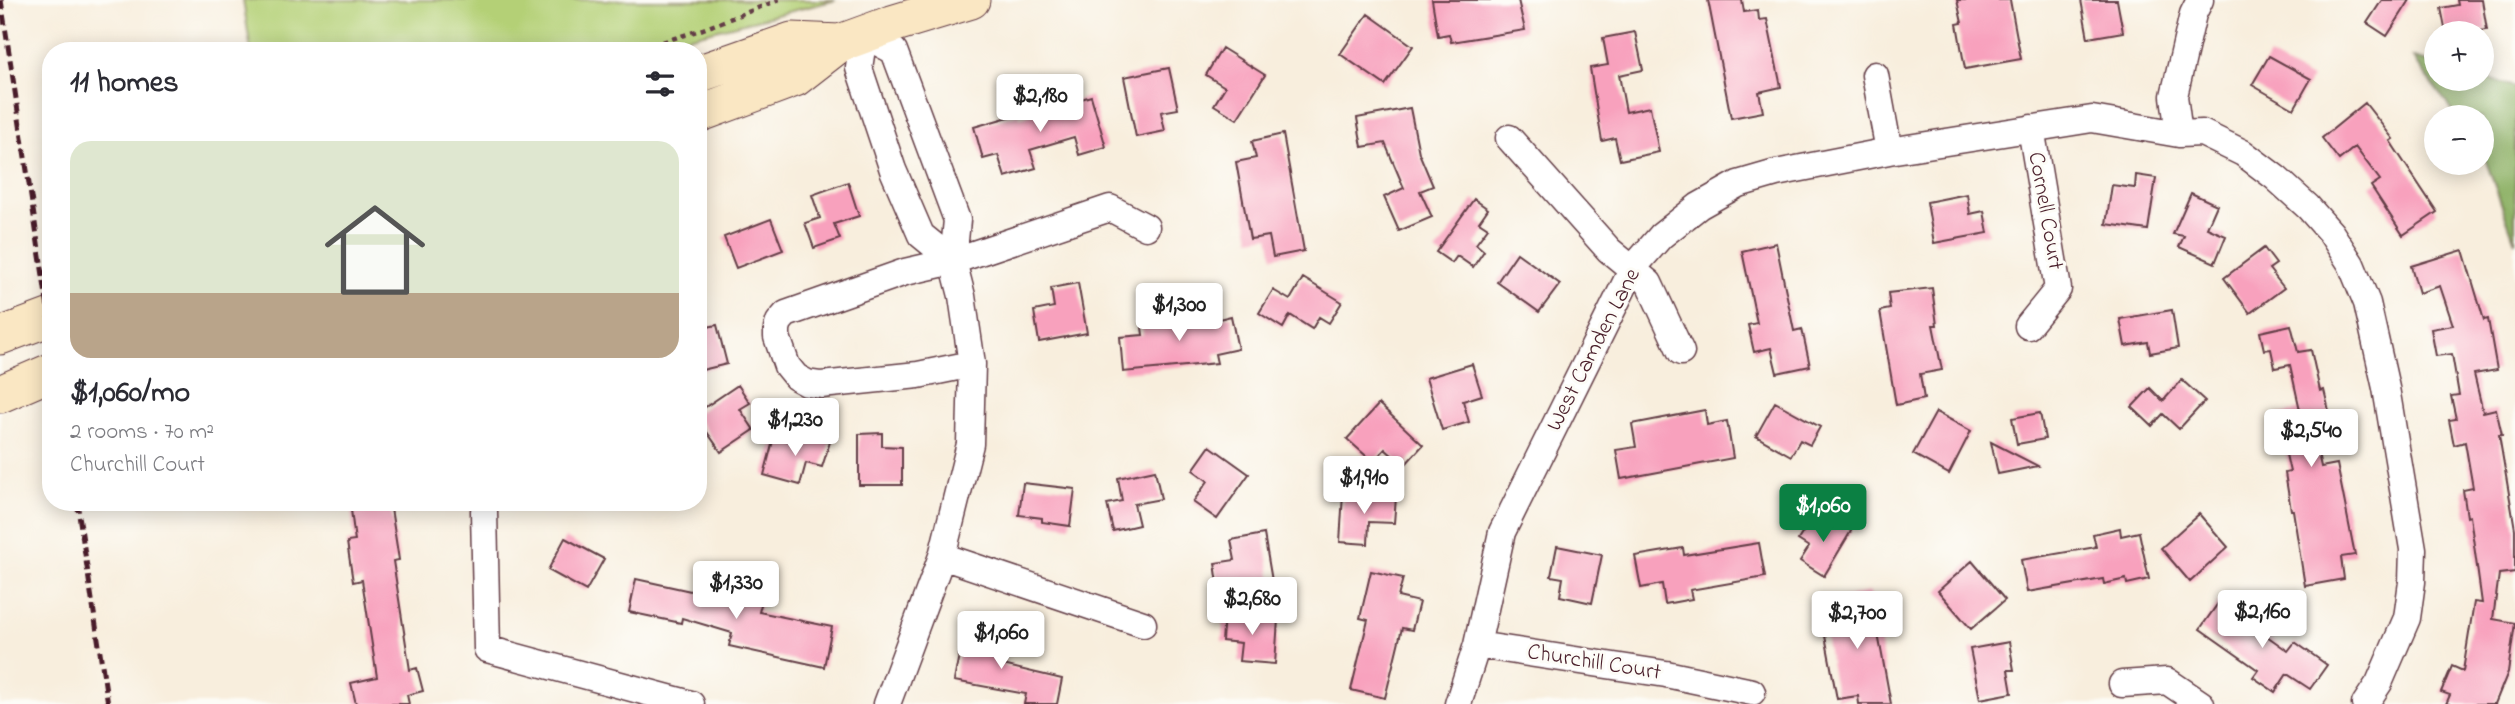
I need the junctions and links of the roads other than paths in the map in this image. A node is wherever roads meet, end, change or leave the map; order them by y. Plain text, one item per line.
1 (971, 0) edge
2 (2200, 0) edge
3 (852, 39) junction
4 (707, 71) edge
5 (1875, 75) dead end
6 (707, 111) edge
7 (2031, 128) junction
8 (2179, 134) junction
9 (1509, 138) dead end
10 (1889, 151) junction
11 (1146, 227) dead end
12 (953, 261) junction
13 (1633, 268) junction
14 (42, 320) edge
15 (2028, 326) dead end
16 (0, 336) edge
17 (1681, 352) dead end
18 (972, 364) junction
19 (42, 376) edge
20 (0, 394) edge
21 (484, 511) dead end
22 (942, 556) junction
23 (1143, 624) dead end
24 (1477, 645) junction
25 (2122, 684) dead end
26 (1752, 692) dead end
27 (691, 704) edge
28 (887, 704) edge
29 (1458, 704) edge
30 (2201, 704) edge
31 (2365, 704) edge

1 - 3 main road
2 - 8 street
3 - 4 main road
3 - 6 main road
3 - 12 street
3 - 12 street
5 - 10 street
7 - 8 street, West Camden Lane
7 - 10 street, West Camden Lane
7 - 15 street, Cornell Court
8 - 31 street, West Camden Lane
9 - 13 street
10 - 13 street, West Camden Lane
11 - 12 street
12 - 18 street
12 - 18 street
13 - 17 street
13 - 24 street, West Camden Lane
14 - 16 main road
18 - 22 street
19 - 20 main road
21 - 27 street
22 - 23 street
22 - 28 street
24 - 26 street, Churchill Court
24 - 29 street, West Camden Lane
25 - 30 street

